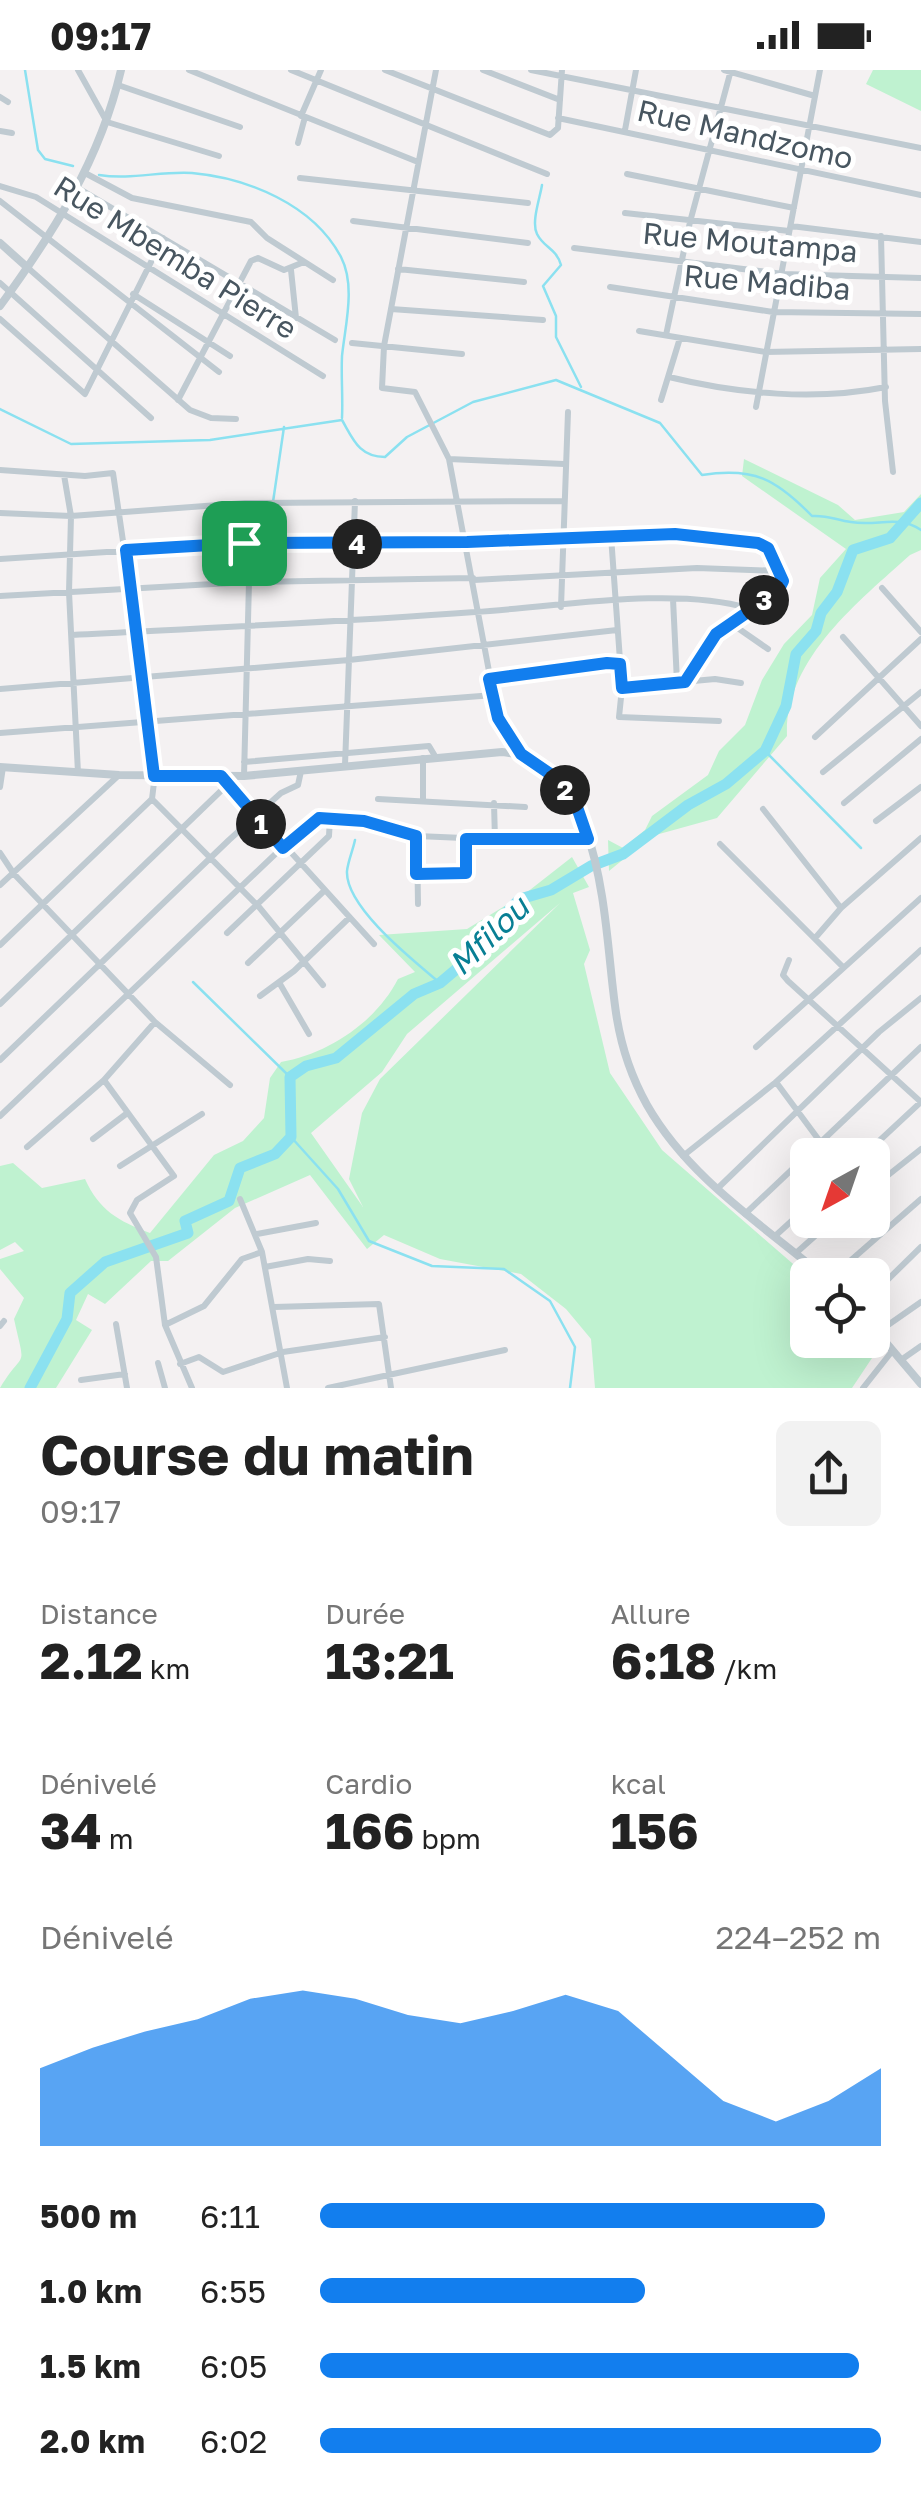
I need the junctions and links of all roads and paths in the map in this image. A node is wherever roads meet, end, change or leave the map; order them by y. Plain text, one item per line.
1 (78, 70) edge
2 (121, 70) edge
3 (189, 70) edge
4 (291, 70) edge
5 (321, 70) edge
6 (385, 70) edge
7 (436, 70) edge
8 (483, 70) edge
9 (531, 70) edge
10 (636, 70) edge
11 (820, 70) edge
12 (728, 71) edge
13 (562, 73) edge
14 (318, 81) junction
15 (118, 86) junction
16 (432, 90) junction
17 (632, 90) junction
18 (816, 96) junction
19 (0, 97) edge
20 (560, 100) junction
21 (8, 102) dead end
22 (719, 109) junction
23 (303, 117) junction
24 (558, 118) junction
25 (107, 122) junction
26 (424, 126) junction
27 (240, 127) dead end
28 (810, 128) junction
29 (624, 130) junction
30 (0, 132) edge
31 (12, 133) dead end
32 (298, 143) dead end
33 (921, 148) edge
34 (709, 149) junction
35 (219, 156) dead end
36 (418, 162) junction
37 (802, 171) junction
38 (86, 174) junction
39 (547, 174) dead end
40 (627, 174) dead end
41 (300, 178) dead end
42 (0, 186) edge
43 (78, 188) junction
44 (700, 188) junction
45 (412, 191) junction
46 (921, 195) edge
47 (0, 201) edge
48 (528, 203) dead end
49 (794, 208) junction
50 (625, 213) dead end
51 (64, 214) junction
52 (353, 221) dead end
53 (690, 222) junction
54 (790, 229) junction
55 (404, 230) junction
56 (881, 236) junction
57 (163, 238) junction
58 (48, 239) junction
59 (0, 242) edge
60 (921, 242) edge
61 (528, 244) dead end
62 (574, 248) dead end
63 (304, 262) junction
64 (683, 262) junction
65 (148, 267) junction
66 (28, 268) junction
67 (398, 268) junction
68 (291, 270) junction
69 (783, 274) junction
70 (882, 277) junction
71 (921, 278) edge
72 (334, 280) dead end
73 (0, 282) edge
74 (524, 282) dead end
75 (239, 284) junction
76 (610, 286) dead end
77 (10, 292) junction
78 (133, 294) junction
79 (675, 298) junction
80 (128, 303) junction
81 (0, 306) edge
82 (391, 309) junction
83 (225, 312) junction
84 (773, 312) junction
85 (884, 313) junction
86 (921, 314) edge
87 (0, 319) edge
88 (296, 320) junction
89 (543, 320) dead end
90 (639, 331) dead end
91 (666, 334) junction
92 (680, 338) junction
93 (112, 340) junction
94 (334, 340) dead end
95 (208, 341) junction
96 (352, 343) dead end
97 (384, 346) junction
98 (921, 349) edge
99 (884, 351) junction
100 (765, 352) junction
101 (462, 354) dead end
102 (230, 356) dead end
103 (200, 358) junction
104 (100, 370) junction
105 (219, 372) dead end
106 (322, 376) dead end
107 (669, 376) junction
108 (886, 387) junction
109 (759, 391) junction
110 (178, 400) junction
111 (660, 400) dead end
112 (756, 407) dead end
113 (568, 412) dead end
114 (151, 418) dead end
115 (236, 419) dead end
116 (449, 459) junction
117 (564, 464) junction
118 (0, 470) edge
119 (893, 472) dead end
120 (64, 475) junction
121 (458, 500) junction
122 (562, 501) junction
123 (355, 502) junction
124 (0, 513) edge
125 (120, 514) junction
126 (72, 516) junction
127 (612, 536) junction
128 (560, 538) junction
129 (467, 542) junction
130 (353, 544) junction
131 (126, 550) junction
132 (70, 556) junction
133 (0, 559) edge
134 (614, 572) junction
135 (782, 572) junction
136 (560, 578) junction
137 (473, 579) junction
138 (352, 581) junction
139 (249, 582) junction
140 (130, 588) junction
141 (882, 588) dead end
142 (69, 592) junction
143 (0, 596) edge
144 (673, 598) junction
145 (615, 603) junction
146 (561, 606) junction
147 (750, 608) junction
148 (478, 612) junction
149 (350, 622) junction
150 (728, 622) junction
151 (249, 626) junction
152 (617, 630) junction
153 (138, 632) junction
154 (72, 635) junction
155 (921, 636) edge
156 (843, 637) dead end
157 (484, 645) junction
158 (768, 649) dead end
159 (350, 660) junction
160 (620, 664) junction
161 (247, 668) junction
162 (880, 676) junction
163 (142, 678) junction
164 (489, 679) junction
165 (74, 682) junction
166 (681, 682) junction
167 (741, 684) dead end
168 (0, 688) edge
169 (622, 688) junction
170 (921, 692) edge
171 (494, 695) junction
172 (904, 705) junction
173 (348, 708) junction
174 (246, 714) junction
175 (719, 721) dead end
176 (150, 723) junction
177 (921, 726) edge
178 (77, 728) junction
179 (0, 733) edge
180 (815, 737) dead end
181 (921, 739) edge
182 (416, 747) junction
183 (384, 749) junction
184 (345, 753) junction
185 (521, 754) junction
186 (434, 756) junction
187 (420, 758) junction
188 (384, 761) junction
189 (244, 762) junction
190 (345, 764) junction
191 (2, 767) edge
192 (301, 770) junction
193 (824, 772) dead end
194 (78, 773) junction
195 (119, 775) junction
196 (154, 776) junction
197 (221, 776) junction
198 (244, 776) junction
199 (226, 786) junction
200 (921, 787) edge
201 (0, 788) edge
202 (152, 799) junction
203 (378, 800) dead end
204 (422, 801) junction
205 (494, 803) junction
206 (844, 803) dead end
207 (525, 807) dead end
208 (763, 809) dead end
209 (255, 818) junction
210 (330, 818) junction
211 (876, 821) dead end
212 (180, 829) junction
213 (416, 836) junction
214 (921, 838) edge
215 (466, 839) junction
216 (588, 839) junction
217 (496, 840) junction
218 (720, 844) dead end
219 (283, 848) junction
220 (0, 853) edge
221 (209, 859) junction
222 (301, 867) junction
223 (14, 874) junction
224 (416, 874) junction
225 (0, 885) edge
226 (239, 888) junction
227 (324, 892) junction
228 (921, 898) edge
229 (42, 902) junction
230 (418, 904) dead end
231 (259, 907) junction
232 (841, 908) junction
233 (349, 918) junction
234 (227, 933) dead end
235 (72, 934) junction
236 (282, 934) junction
237 (816, 937) junction
238 (374, 944) dead end
239 (0, 945) edge
240 (921, 950) edge
241 (788, 960) dead end
242 (304, 962) junction
243 (100, 964) junction
244 (248, 964) dead end
245 (843, 967) junction
246 (280, 984) junction
247 (323, 985) dead end
248 (128, 993) junction
249 (260, 996) dead end
250 (809, 998) junction
251 (921, 998) edge
252 (0, 1004) edge
253 (155, 1022) junction
254 (837, 1027) junction
255 (309, 1034) dead end
256 (756, 1047) dead end
257 (921, 1048) edge
258 (862, 1050) junction
259 (0, 1060) edge
260 (892, 1076) junction
261 (104, 1080) junction
262 (776, 1082) junction
263 (230, 1085) dead end
264 (798, 1112) junction
265 (126, 1114) junction
266 (202, 1114) dead end
267 (0, 1116) edge
268 (817, 1138) edge
269 (824, 1138) edge
270 (882, 1138) edge
271 (92, 1139) dead end
272 (27, 1147) dead end
273 (153, 1147) junction
274 (921, 1149) edge
275 (683, 1156) junction
276 (120, 1166) dead end
277 (790, 1171) edge
278 (890, 1174) edge
279 (717, 1189) junction
280 (240, 1200) dead end
281 (921, 1200) edge
282 (745, 1214) junction
283 (790, 1222) edge
284 (316, 1224) dead end
285 (258, 1234) junction
286 (774, 1237) junction
287 (813, 1238) edge
288 (921, 1247) edge
289 (262, 1252) junction
290 (796, 1253) junction
291 (802, 1258) edge
292 (854, 1258) edge
293 (330, 1261) dead end
294 (265, 1267) junction
295 (890, 1277) edge
296 (921, 1302) edge
297 (274, 1307) junction
298 (890, 1320) edge
299 (116, 1324) dead end
300 (165, 1324) junction
301 (385, 1337) junction
302 (890, 1346) edge
303 (921, 1346) edge
304 (505, 1350) dead end
305 (893, 1350) junction
306 (282, 1352) junction
307 (901, 1360) junction
308 (158, 1363) dead end
309 (180, 1364) junction
310 (125, 1374) junction
311 (390, 1375) junction
312 (81, 1380) dead end
313 (921, 1384) edge
314 (127, 1388) edge
315 (166, 1388) edge
316 (192, 1388) edge
317 (288, 1388) edge
318 (328, 1388) edge
319 (392, 1388) edge
320 (863, 1388) edge

1 - 25 street
2 - 15 street
3 - 23 street
4 - 14 street
5 - 14 street
6 - 16 street
7 - 16 street
8 - 20 street
9 - 13 street
10 - 17 street
11 - 18 street
12 - 18 street
12 - 22 street
13 - 17 street
13 - 20 street
14 - 23 street
14 - 26 street
15 - 25 street
15 - 27 street
16 - 24 street
16 - 26 street
17 - 22 street
17 - 29 street
18 - 28 street
19 - 21 street
20 - 24 street
22 - 28 street
22 - 34 street
23 - 32 street
23 - 36 street
24 - 29 street, Rue Mandzomo
25 - 35 street
25 - 38 street
26 - 36 street
26 - 39 street
28 - 33 street
28 - 37 street
29 - 34 street, Rue Mandzomo
30 - 31 street
34 - 37 street, Rue Mandzomo
34 - 44 street
36 - 45 street
37 - 46 street, Rue Mandzomo
37 - 49 street
38 - 43 street
38 - 63 street
40 - 44 street
41 - 45 street
42 - 51 street, Rue Mbemba Pierre
43 - 51 street
43 - 57 street
44 - 49 street
44 - 53 street
45 - 48 street
45 - 55 street
47 - 58 street
49 - 54 street
50 - 53 street
51 - 58 street
51 - 65 street, Rue Mbemba Pierre
52 - 55 street
53 - 54 street
53 - 64 street
54 - 56 street
54 - 69 street
55 - 61 street
55 - 67 street
56 - 60 street
56 - 70 street
57 - 65 street
57 - 75 street
58 - 66 street
58 - 80 street
59 - 66 street
62 - 64 street, Rue Moutampa
63 - 68 street
63 - 72 street
64 - 69 street, Rue Moutampa
64 - 79 street
65 - 78 street
65 - 83 street, Rue Mbemba Pierre
66 - 77 street
66 - 93 street
67 - 74 street
67 - 82 street
68 - 75 street
68 - 88 street
69 - 70 street, Rue Moutampa
69 - 84 street
70 - 71 street, Rue Moutampa
70 - 85 street
73 - 77 street
75 - 83 street
75 - 88 street
76 - 79 street, Rue Madiba
77 - 81 street
77 - 104 street
78 - 80 street
78 - 95 street
79 - 84 street, Rue Madiba
79 - 91 street
80 - 93 street
80 - 103 street
82 - 89 street
82 - 97 street
83 - 95 street
83 - 106 street, Rue Mbemba Pierre
84 - 85 street, Rue Madiba
84 - 100 street
85 - 86 street, Rue Madiba
85 - 99 street
87 - 104 street
88 - 94 street
90 - 91 street
91 - 92 street
92 - 100 street
92 - 107 street
93 - 104 street
93 - 110 street
95 - 102 street
95 - 103 street
96 - 97 street
97 - 101 street
97 - 116 street
98 - 99 street
99 - 100 street
99 - 108 street
100 - 109 street
103 - 105 street
103 - 110 street
104 - 114 street
107 - 109 street
107 - 111 street
108 - 109 street
108 - 119 street
109 - 112 street
110 - 115 street
113 - 117 street
116 - 117 street
116 - 121 street
117 - 122 street
118 - 120 street
120 - 125 street
120 - 126 street
121 - 122 street
121 - 123 street
121 - 129 street
122 - 128 street
123 - 125 street
123 - 130 street
124 - 126 street
125 - 126 street
125 - 131 street
126 - 132 street
127 - 128 street
127 - 134 street
127 - 135 street
128 - 129 street
128 - 136 street
129 - 130 street
129 - 137 street
130 - 131 street
130 - 138 street
131 - 132 street
131 - 140 street
132 - 133 street
132 - 142 street
134 - 135 street
134 - 136 street
134 - 145 street
135 - 147 street
136 - 137 street
136 - 146 street
137 - 138 street
137 - 148 street
138 - 139 street
138 - 149 street
139 - 140 street
139 - 151 street
140 - 142 street
140 - 153 street
141 - 155 street
142 - 143 street
142 - 154 street
144 - 145 street
144 - 147 street
144 - 166 street
145 - 146 street
145 - 152 street
146 - 148 street
147 - 150 street
148 - 149 street
148 - 157 street
149 - 151 street
149 - 159 street
150 - 158 street
150 - 166 street
151 - 153 street
151 - 161 street
152 - 157 street
152 - 160 street
153 - 154 street
153 - 163 street
154 - 165 street
155 - 162 street
156 - 162 street
157 - 159 street
157 - 164 street
159 - 161 street
159 - 173 street
160 - 164 street
160 - 169 street
161 - 163 street
161 - 174 street
162 - 172 street
162 - 180 street
163 - 165 street
163 - 176 street
164 - 171 street
165 - 168 street
165 - 178 street
166 - 167 street
166 - 169 street
169 - 175 street
170 - 172 street
171 - 173 street
171 - 185 street
172 - 177 street
172 - 193 street
173 - 174 street
173 - 184 street
174 - 176 street
174 - 189 street
176 - 178 street
176 - 196 street
178 - 179 street
178 - 194 street
181 - 206 street
182 - 183 street
182 - 186 street
182 - 187 street
183 - 184 street
183 - 188 street
184 - 189 street
184 - 190 street
185 - 186 street
185 - 216 street
186 - 187 street
187 - 188 street
187 - 204 street
188 - 190 street
189 - 198 street
190 - 192 street
191 - 194 street
191 - 201 street
192 - 198 street
192 - 209 street
194 - 195 street
195 - 196 street
195 - 223 street
196 - 197 street
196 - 202 street
197 - 198 street
197 - 199 street
199 - 209 street
199 - 212 street
200 - 211 street
202 - 212 street
202 - 229 street
203 - 204 street
204 - 205 street
205 - 207 street
205 - 217 street
208 - 232 street
209 - 219 street
209 - 221 street
210 - 213 street
210 - 219 street
210 - 222 street
212 - 221 street
212 - 235 street
213 - 215 street
213 - 224 street
214 - 232 street
215 - 217 street
215 - 224 street
216 - 217 street
216 - 275 street
218 - 237 street
219 - 222 street
219 - 226 street
220 - 223 street
221 - 226 street
221 - 243 street
222 - 227 street
222 - 231 street
223 - 225 street
223 - 229 street
224 - 230 street
226 - 231 street
226 - 248 street
227 - 233 street
227 - 236 street
228 - 245 street
229 - 235 street
229 - 239 street
231 - 234 street
231 - 236 street
232 - 237 street
233 - 238 street
233 - 242 street
235 - 243 street
235 - 252 street
236 - 242 street
236 - 244 street
237 - 245 street
240 - 254 street
241 - 250 street
242 - 246 street
242 - 247 street
243 - 248 street
243 - 259 street
245 - 250 street
246 - 249 street
246 - 255 street
248 - 253 street
248 - 267 street
250 - 254 street
250 - 256 street
251 - 258 street
253 - 261 street
253 - 263 street
254 - 258 street
254 - 262 street
257 - 260 street
258 - 260 street
258 - 264 street
260 - 269 street
260 - 270 street
261 - 265 street
261 - 272 street
262 - 264 street
262 - 275 street
264 - 268 street
264 - 279 street
265 - 271 street
265 - 273 street
266 - 273 street
273 - 276 street
273 - 300 street
274 - 278 street
275 - 279 street
277 - 282 street
279 - 282 street
280 - 285 street
281 - 292 street
282 - 286 street
283 - 286 street
284 - 285 street
285 - 289 street
286 - 290 street
287 - 290 street
288 - 295 street
289 - 294 street
289 - 300 street
290 - 291 street
293 - 294 street
294 - 297 street
296 - 298 street
297 - 301 street
297 - 306 street
299 - 310 street
300 - 309 street
301 - 306 street
301 - 311 street
302 - 305 street
303 - 307 street
304 - 311 street
305 - 307 street
305 - 320 street
306 - 309 street
306 - 317 street
307 - 313 street
308 - 315 street
309 - 316 street
310 - 312 street
310 - 314 street
311 - 318 street
311 - 319 street

